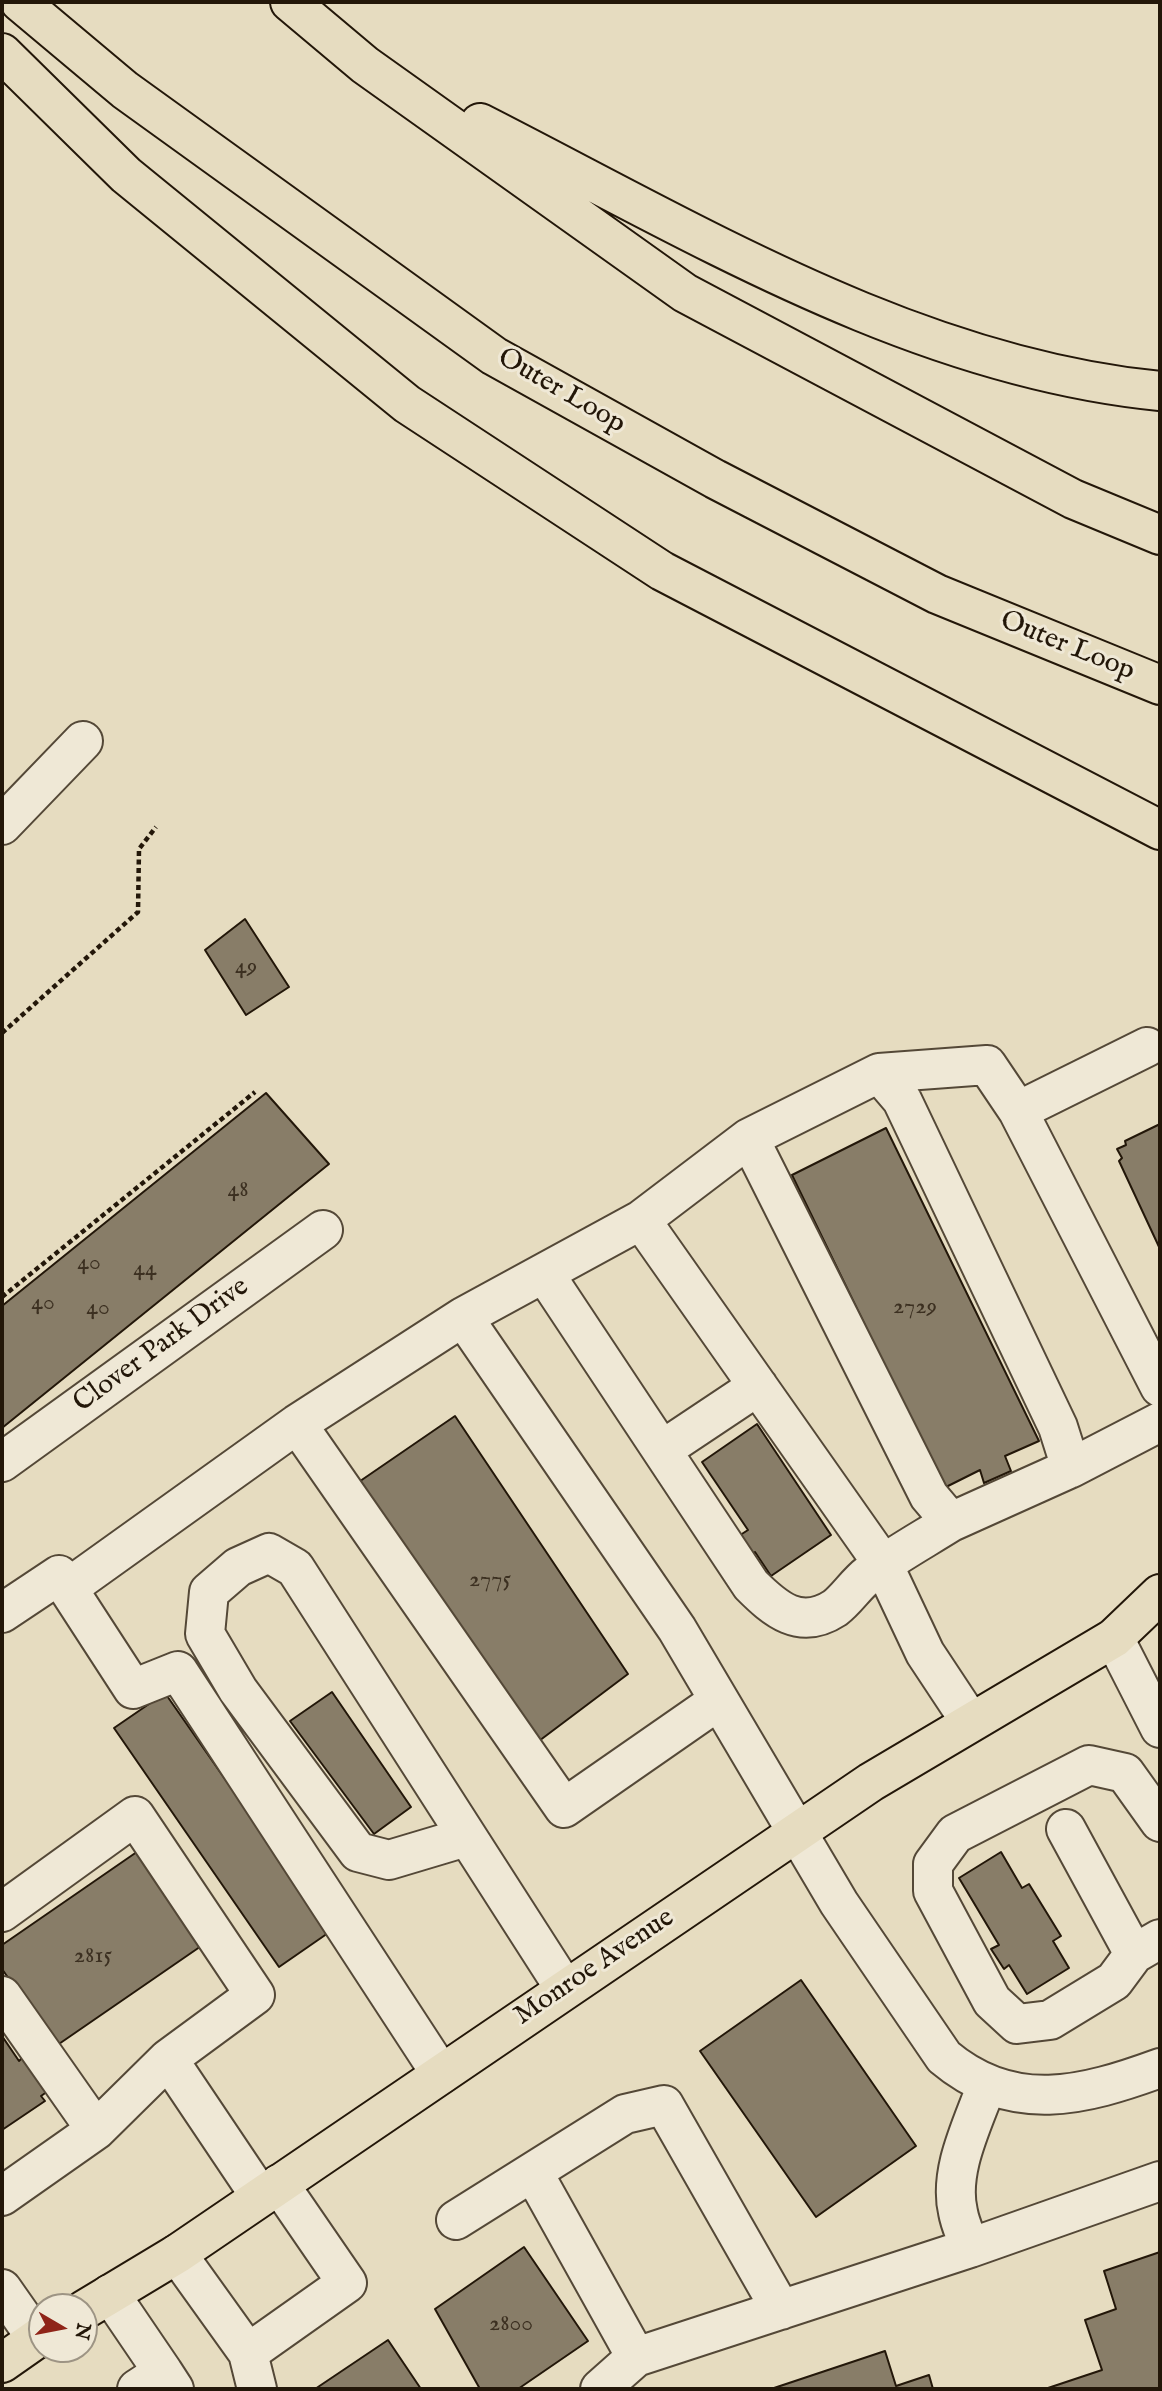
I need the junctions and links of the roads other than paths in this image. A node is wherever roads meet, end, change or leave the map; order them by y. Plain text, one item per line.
1 (20, 2) edge
2 (290, 2) edge
3 (2, 53) edge
4 (365, 65) junction
5 (1160, 391) edge
6 (1160, 535) edge
7 (1160, 685) edge
8 (83, 741) dead end
9 (2, 825) edge
10 (1160, 830) edge
11 (1147, 1047) dead end
12 (879, 1073) junction
13 (1018, 1111) junction
14 (749, 1138) junction
15 (641, 1220) junction
16 (323, 1230) dead end
17 (544, 1273) junction
18 (463, 1317) junction
19 (758, 1386) junction
20 (1160, 1387) edge
21 (1160, 1422) edge
22 (297, 1424) junction
23 (662, 1450) junction
24 (2, 1462) edge
25 (1071, 1468) junction
26 (951, 1522) junction
27 (883, 1563) junction
28 (68, 1588) junction
29 (1160, 1594) edge
30 (2, 1613) edge
31 (1160, 1632) edge
32 (1114, 1638) junction
33 (718, 1701) junction
34 (970, 1721) junction
35 (1160, 1728) edge
36 (1160, 1822) edge
37 (1066, 1829) dead end
38 (796, 1832) junction
39 (466, 1838) junction
40 (2, 1912) edge
41 (1147, 1947) edge
42 (565, 1989) junction
43 (2, 1996) edge
44 (168, 2059) junction
45 (1160, 2068) edge
46 (440, 2074) junction
47 (987, 2084) junction
48 (96, 2130) junction
49 (534, 2174) junction
50 (1160, 2181) edge
51 (269, 2190) junction
52 (2, 2196) edge
53 (456, 2220) dead end
54 (970, 2248) junction
55 (177, 2254) junction
56 (2, 2288) edge
57 (98, 2301) edge
58 (98, 2303) edge
59 (780, 2310) junction
60 (28, 2322) edge
61 (28, 2344) edge
62 (248, 2353) junction
63 (636, 2357) junction
64 (2, 2362) edge
65 (158, 2383) edge
66 (257, 2389) edge
67 (600, 2389) edge

1 - 7 main road, Outer Loop
2 - 4 main road
3 - 10 main road
4 - 5 main road
4 - 6 main road
8 - 9 lane
11 - 13 lane
12 - 13 lane
12 - 14 lane
12 - 25 lane
13 - 20 lane
14 - 15 lane
14 - 26 lane
15 - 17 lane
15 - 19 lane
16 - 24 lane, Clover Park Drive
17 - 18 lane
17 - 23 lane
18 - 22 lane
18 - 33 lane
19 - 23 lane
19 - 27 lane
21 - 25 lane
22 - 28 lane
22 - 33 lane
23 - 27 lane
25 - 26 lane
26 - 27 lane
27 - 34 lane
28 - 30 lane
28 - 46 lane
29 - 32 main road, Monroe Avenue
31 - 32 main road, Monroe Avenue
32 - 34 main road, Monroe Avenue
32 - 35 lane
33 - 38 lane
34 - 38 main road, Monroe Avenue
36 - 41 lane
37 - 41 lane
38 - 42 main road, Monroe Avenue
38 - 47 lane
39 - 39 lane
39 - 42 lane
40 - 44 lane
42 - 46 main road, Monroe Avenue
43 - 48 lane
44 - 48 lane
44 - 51 lane
45 - 47 lane
46 - 51 main road, Monroe Avenue
47 - 54 lane
48 - 52 lane
49 - 53 lane
49 - 59 lane
49 - 63 lane
50 - 54 lane
51 - 55 main road, Monroe Avenue
51 - 62 lane
54 - 59 lane
55 - 57 main road, Monroe Avenue
55 - 62 lane
56 - 60 lane
58 - 65 lane
59 - 63 lane
61 - 64 main road
62 - 66 lane
63 - 67 lane

